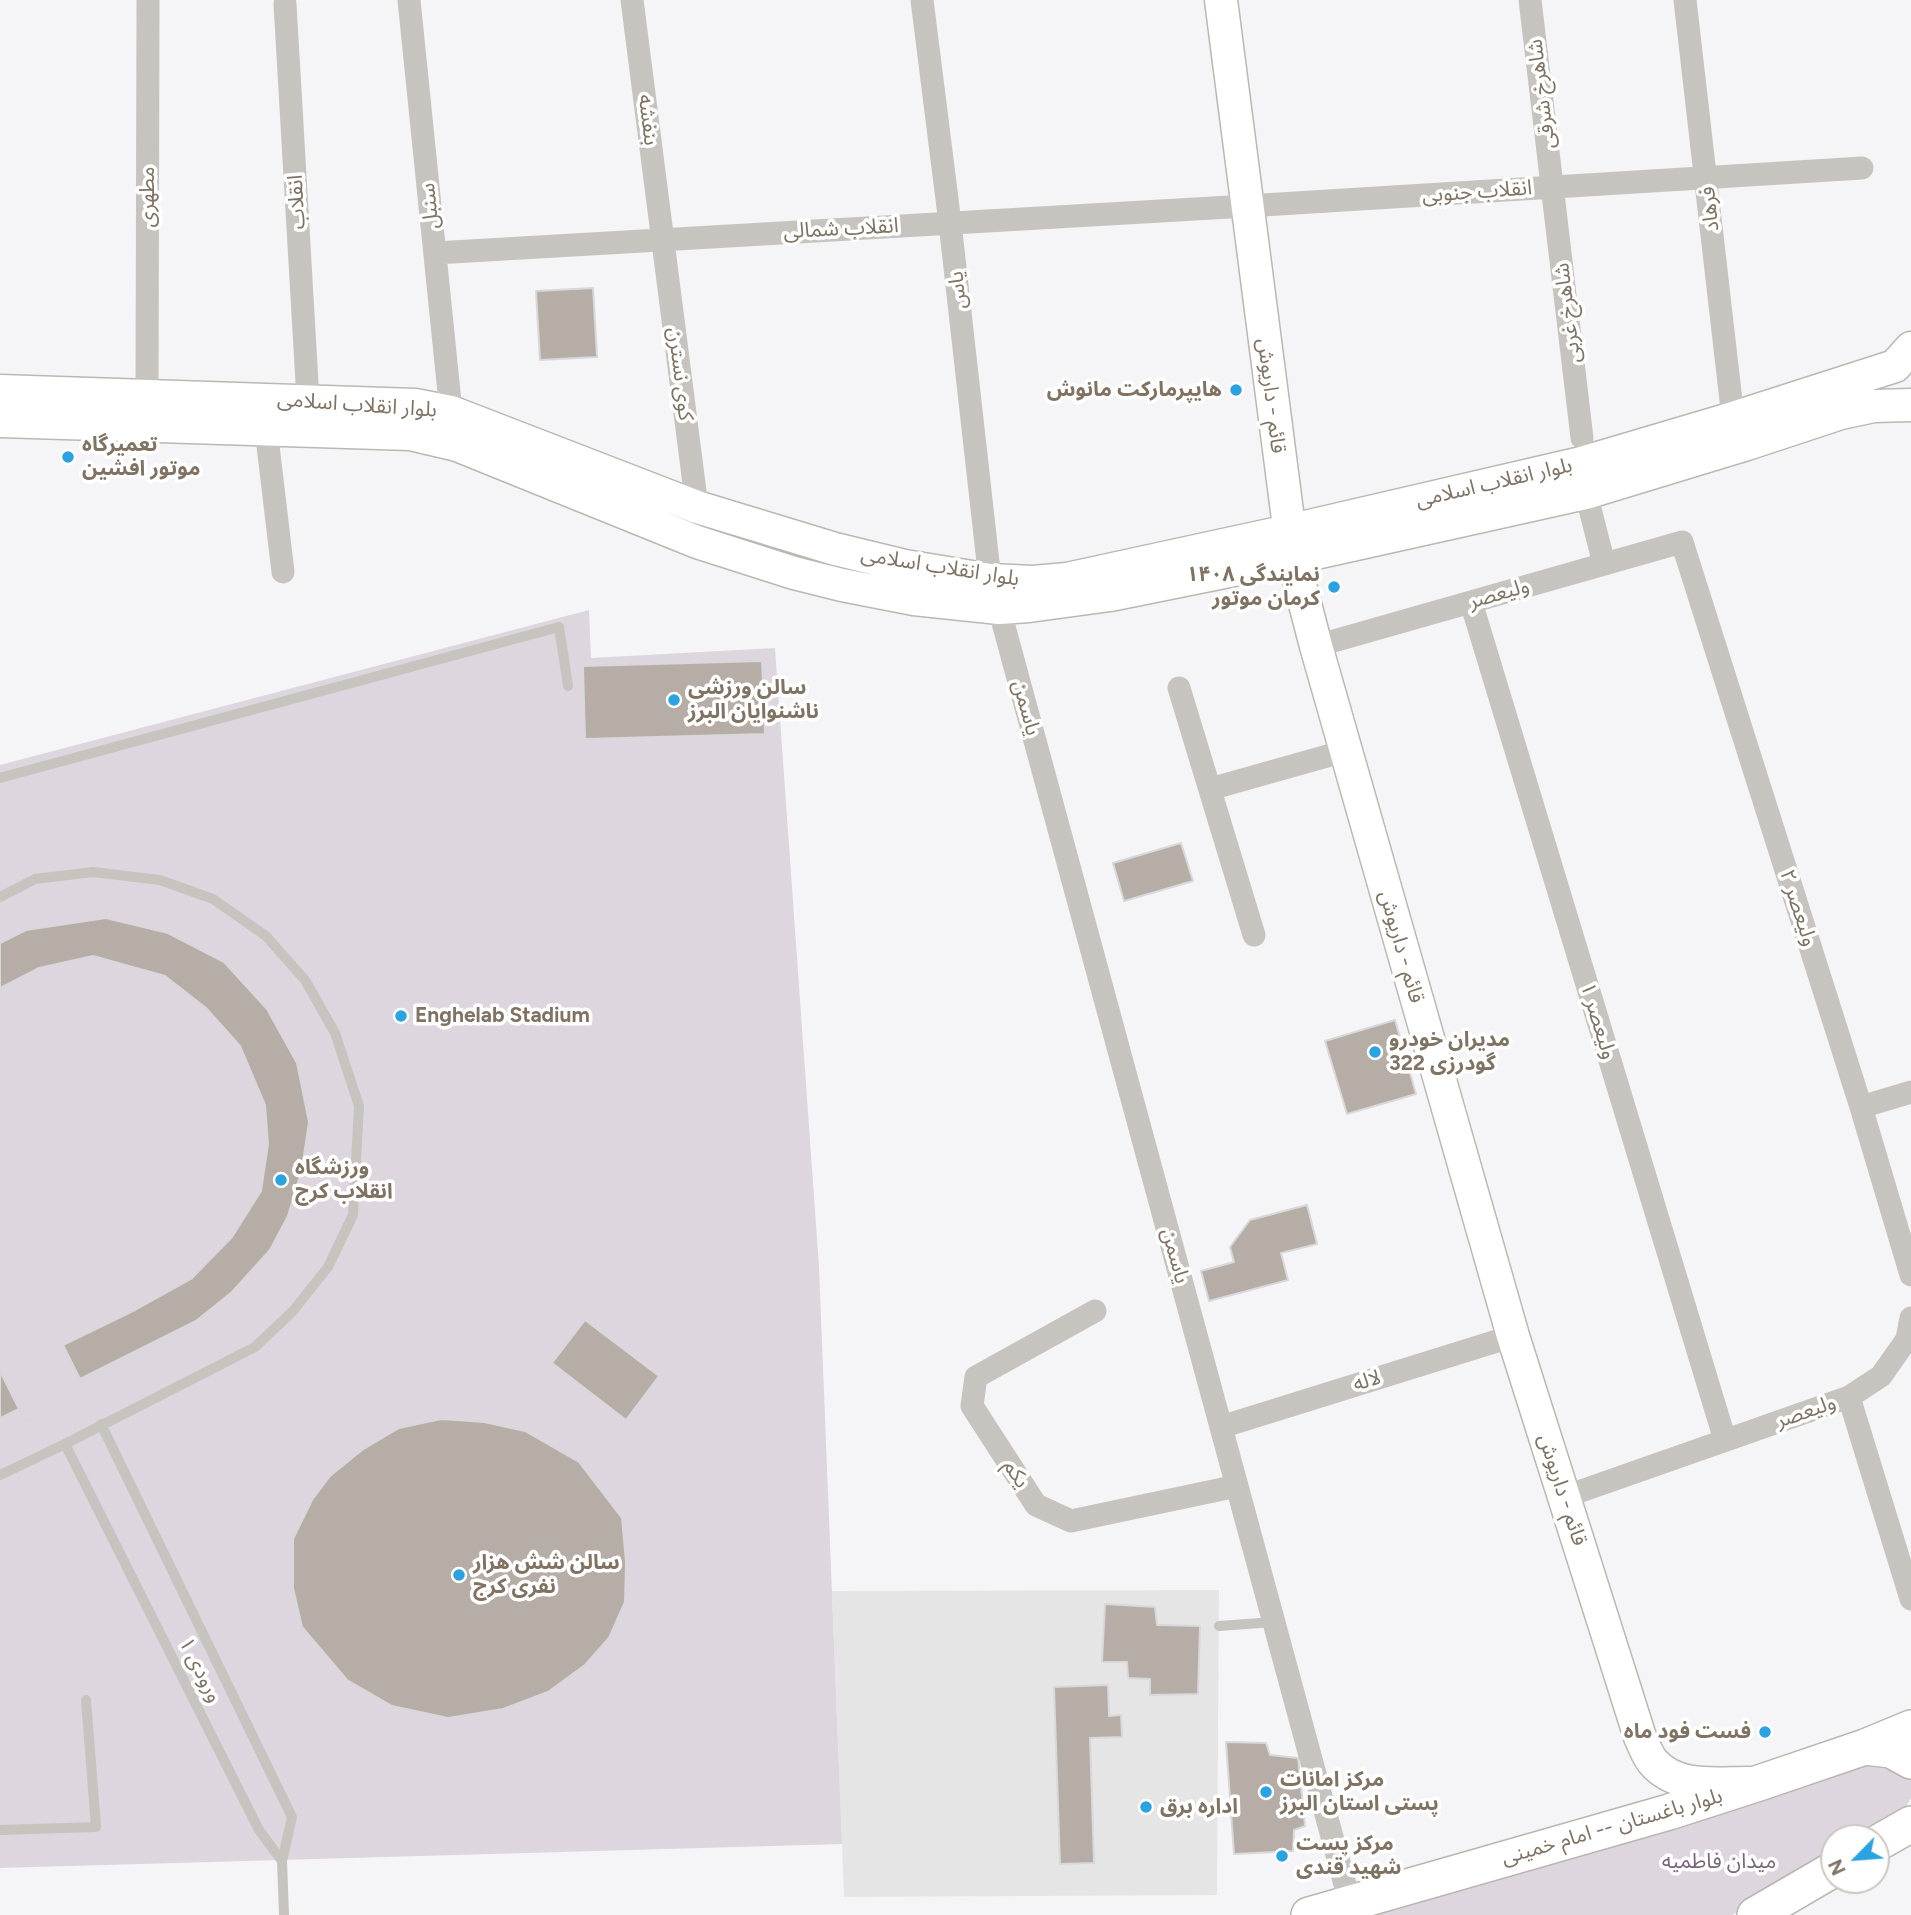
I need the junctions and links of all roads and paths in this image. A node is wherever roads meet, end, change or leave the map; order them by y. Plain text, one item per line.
1 (148, 0) edge
2 (409, 0) edge
3 (632, 0) edge
4 (922, 0) edge
5 (1221, 0) edge
6 (1530, 0) edge
7 (1685, 0) edge
8 (285, 4) dead end
9 (1862, 168) dead end
10 (1706, 177) junction
11 (1553, 187) junction
12 (1247, 206) junction
13 (950, 223) junction
14 (663, 240) junction
15 (435, 253) junction
16 (1906, 359) edge
17 (0, 391) edge
18 (147, 395) junction
19 (308, 400) junction
20 (1911, 405) edge
21 (451, 412) junction
22 (1733, 418) junction
23 (0, 421) edge
24 (266, 429) junction
25 (1582, 438) dead end
26 (1587, 492) junction
27 (697, 507) junction
28 (1682, 542) joint
29 (1291, 545) junction
30 (1604, 564) junction
31 (283, 572) dead end
32 (995, 594) junction
33 (1471, 602) junction
34 (1316, 646) junction
35 (568, 686) dead end
36 (1179, 688) dead end
37 (1345, 751) junction
38 (0, 778) edge
39 (1210, 789) junction
40 (0, 897) edge
41 (1254, 935) dead end
42 (1911, 1092) edge
43 (1861, 1107) junction
44 (1911, 1275) edge
45 (1095, 1311) dead end
46 (1911, 1318) edge
47 (1513, 1336) junction
48 (1849, 1397) junction
49 (101, 1424) junction
50 (1221, 1427) junction
51 (1725, 1440) junction
52 (65, 1444) junction
53 (0, 1475) edge
54 (1237, 1486) junction
55 (1563, 1497) junction
56 (1911, 1599) edge
57 (1274, 1622) junction
58 (1219, 1626) dead end
59 (86, 1700) dead end
60 (1911, 1728) edge
61 (1865, 1747) junction
62 (1911, 1761) edge
63 (1759, 1783) junction
64 (1909, 1823) edge
65 (0, 1830) edge
66 (1890, 1835) edge
67 (282, 1861) junction
68 (1820, 1877) edge
69 (1350, 1903) junction
70 (284, 1915) edge
71 (1313, 1915) edge
72 (1755, 1915) edge

1 - 18 street, مطهری
2 - 15 street, سنبل
3 - 14 street, بنفشه
4 - 13 street, یاس
5 - 12 main road, قائم - داریوش
6 - 11 street, شاهرخ شرقی
7 - 10 street, فرهاد
8 - 19 street, انقلاب
9 - 10 street, انقلاب جنوبی
10 - 11 street, انقلاب جنوبی
10 - 22 street, فرهاد
11 - 12 street, انقلاب جنوبی
11 - 25 street, شاهرخ غربی
12 - 13 street, انقلاب شمالی
12 - 29 main road, قائم - داریوش
13 - 14 street, انقلاب شمالی
13 - 32 street, یاس
14 - 15 street, انقلاب شمالی
14 - 27 street, کوی نسترن
15 - 21 street, سنبل
16 - 22 main road, بلوار انقلاب اسلامی
17 - 18 main road, بلوار انقلاب اسلامی
18 - 19 main road, بلوار انقلاب اسلامی
19 - 21 main road, بلوار انقلاب اسلامی
20 - 26 main road, بلوار انقلاب اسلامی
21 - 27 main road, بلوار انقلاب اسلامی
22 - 29 main road, بلوار انقلاب اسلامی
23 - 24 main road, بلوار انقلاب اسلامی
24 - 31 street
24 - 32 main road, بلوار انقلاب اسلامی
26 - 29 main road, بلوار انقلاب اسلامی
26 - 30 street
27 - 32 main road, بلوار انقلاب اسلامی
28 - 30 street, ولیعصر
28 - 43 street, ولیعصر ۲
29 - 32 main road, بلوار انقلاب اسلامی
29 - 34 main road, قائم - داریوش
30 - 33 street, ولیعصر
32 - 50 street, یاسمن
33 - 34 street, ولیعصر
33 - 51 street, ولیعصر ۱
34 - 37 main road, قائم - داریوش
35 - 38 lane
36 - 39 street
37 - 39 street
37 - 47 main road, قائم - داریوش
39 - 41 street
40 - 49 lane
42 - 43 street
43 - 44 street, ولیعصر ۲
45 - 54 street, یکم
46 - 48 street
47 - 50 street, لاله
47 - 55 main road, قائم - داریوش
48 - 51 street, ولیعصر
48 - 56 street, ولیعصر
49 - 52 lane
49 - 67 lane
50 - 54 street, یاسمن
51 - 55 street, ولیعصر
52 - 53 lane
52 - 67 lane, ورودی ۱
54 - 57 street, یاسمن
55 - 63 main road, قائم - داریوش
57 - 58 lane
57 - 69 street, یاسمن
59 - 65 lane
60 - 61 main road, بلوار باغستان -- امام خمینی
61 - 62 main road
61 - 63 main road, بلوار باغستان -- امام خمینی
63 - 69 main road, بلوار باغستان -- امام خمینی
64 - 66 main road
67 - 70 lane
68 - 72 main road
69 - 71 main road, بلوار باغستان -- امام خمینی

